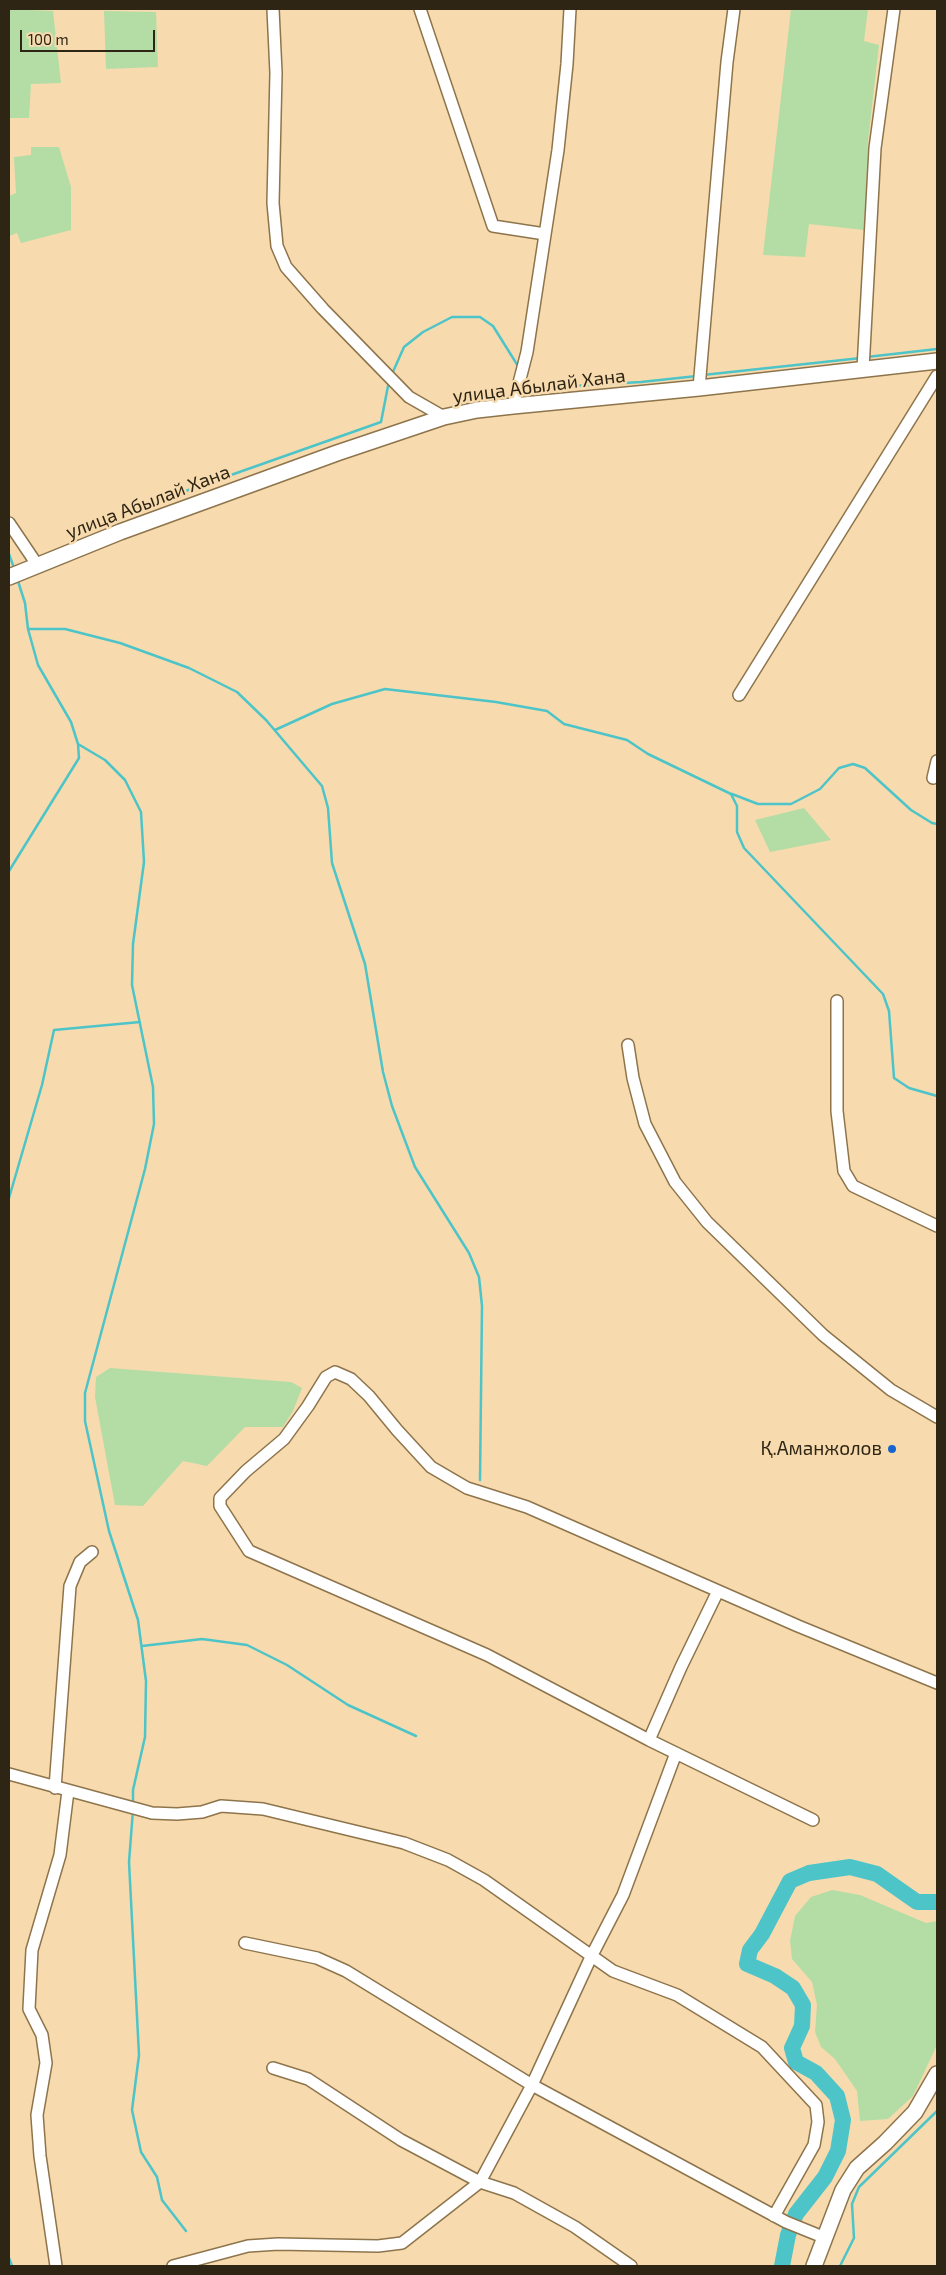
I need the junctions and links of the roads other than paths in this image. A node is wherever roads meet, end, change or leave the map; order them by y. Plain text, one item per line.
1 (273, 9) edge
2 (420, 9) edge
3 (570, 9) edge
4 (734, 9) edge
5 (894, 9) edge
6 (545, 234) junction
7 (937, 361) edge
8 (863, 369) junction
9 (937, 376) edge
10 (700, 388) junction
11 (513, 406) junction
12 (444, 418) junction
13 (9, 524) edge
14 (38, 566) junction
15 (13, 575) edge
16 (739, 696) dead end
17 (937, 761) edge
18 (933, 778) dead end
19 (837, 1001) dead end
20 (628, 1045) dead end
21 (937, 1226) edge
22 (937, 1417) edge
23 (92, 1552) dead end
24 (718, 1591) junction
25 (937, 1683) edge
26 (650, 1740) junction
27 (676, 1753) junction
28 (9, 1774) edge
29 (55, 1788) junction
30 (68, 1791) junction
31 (814, 1820) dead end
32 (245, 1943) dead end
33 (591, 1957) junction
34 (273, 2068) dead end
35 (937, 2074) edge
36 (532, 2085) junction
37 (480, 2182) junction
38 (774, 2216) junction
39 (823, 2237) junction
40 (56, 2266) edge
41 (173, 2266) edge
42 (631, 2266) edge
43 (814, 2266) edge

1 - 12 street
2 - 6 street
3 - 6 street
4 - 10 street
5 - 8 street
6 - 11 street
7 - 8 main road, улица Абылай Хана
8 - 10 main road, улица Абылай Хана
9 - 16 street
10 - 11 main road, улица Абылай Хана
11 - 12 main road, улица Абылай Хана
12 - 14 main road, улица Абылай Хана
13 - 14 street
14 - 15 main road, улица Абылай Хана
17 - 18 street
19 - 21 street
20 - 22 street
23 - 29 street
24 - 25 street
24 - 26 street
24 - 26 street
26 - 27 street
27 - 31 street
27 - 33 street
28 - 29 street
29 - 30 street
30 - 33 street
30 - 40 street
32 - 36 street
33 - 36 street
33 - 38 street
34 - 37 street
35 - 39 main road
36 - 37 street
36 - 38 street
37 - 41 street
37 - 42 street
38 - 39 street
39 - 43 main road

